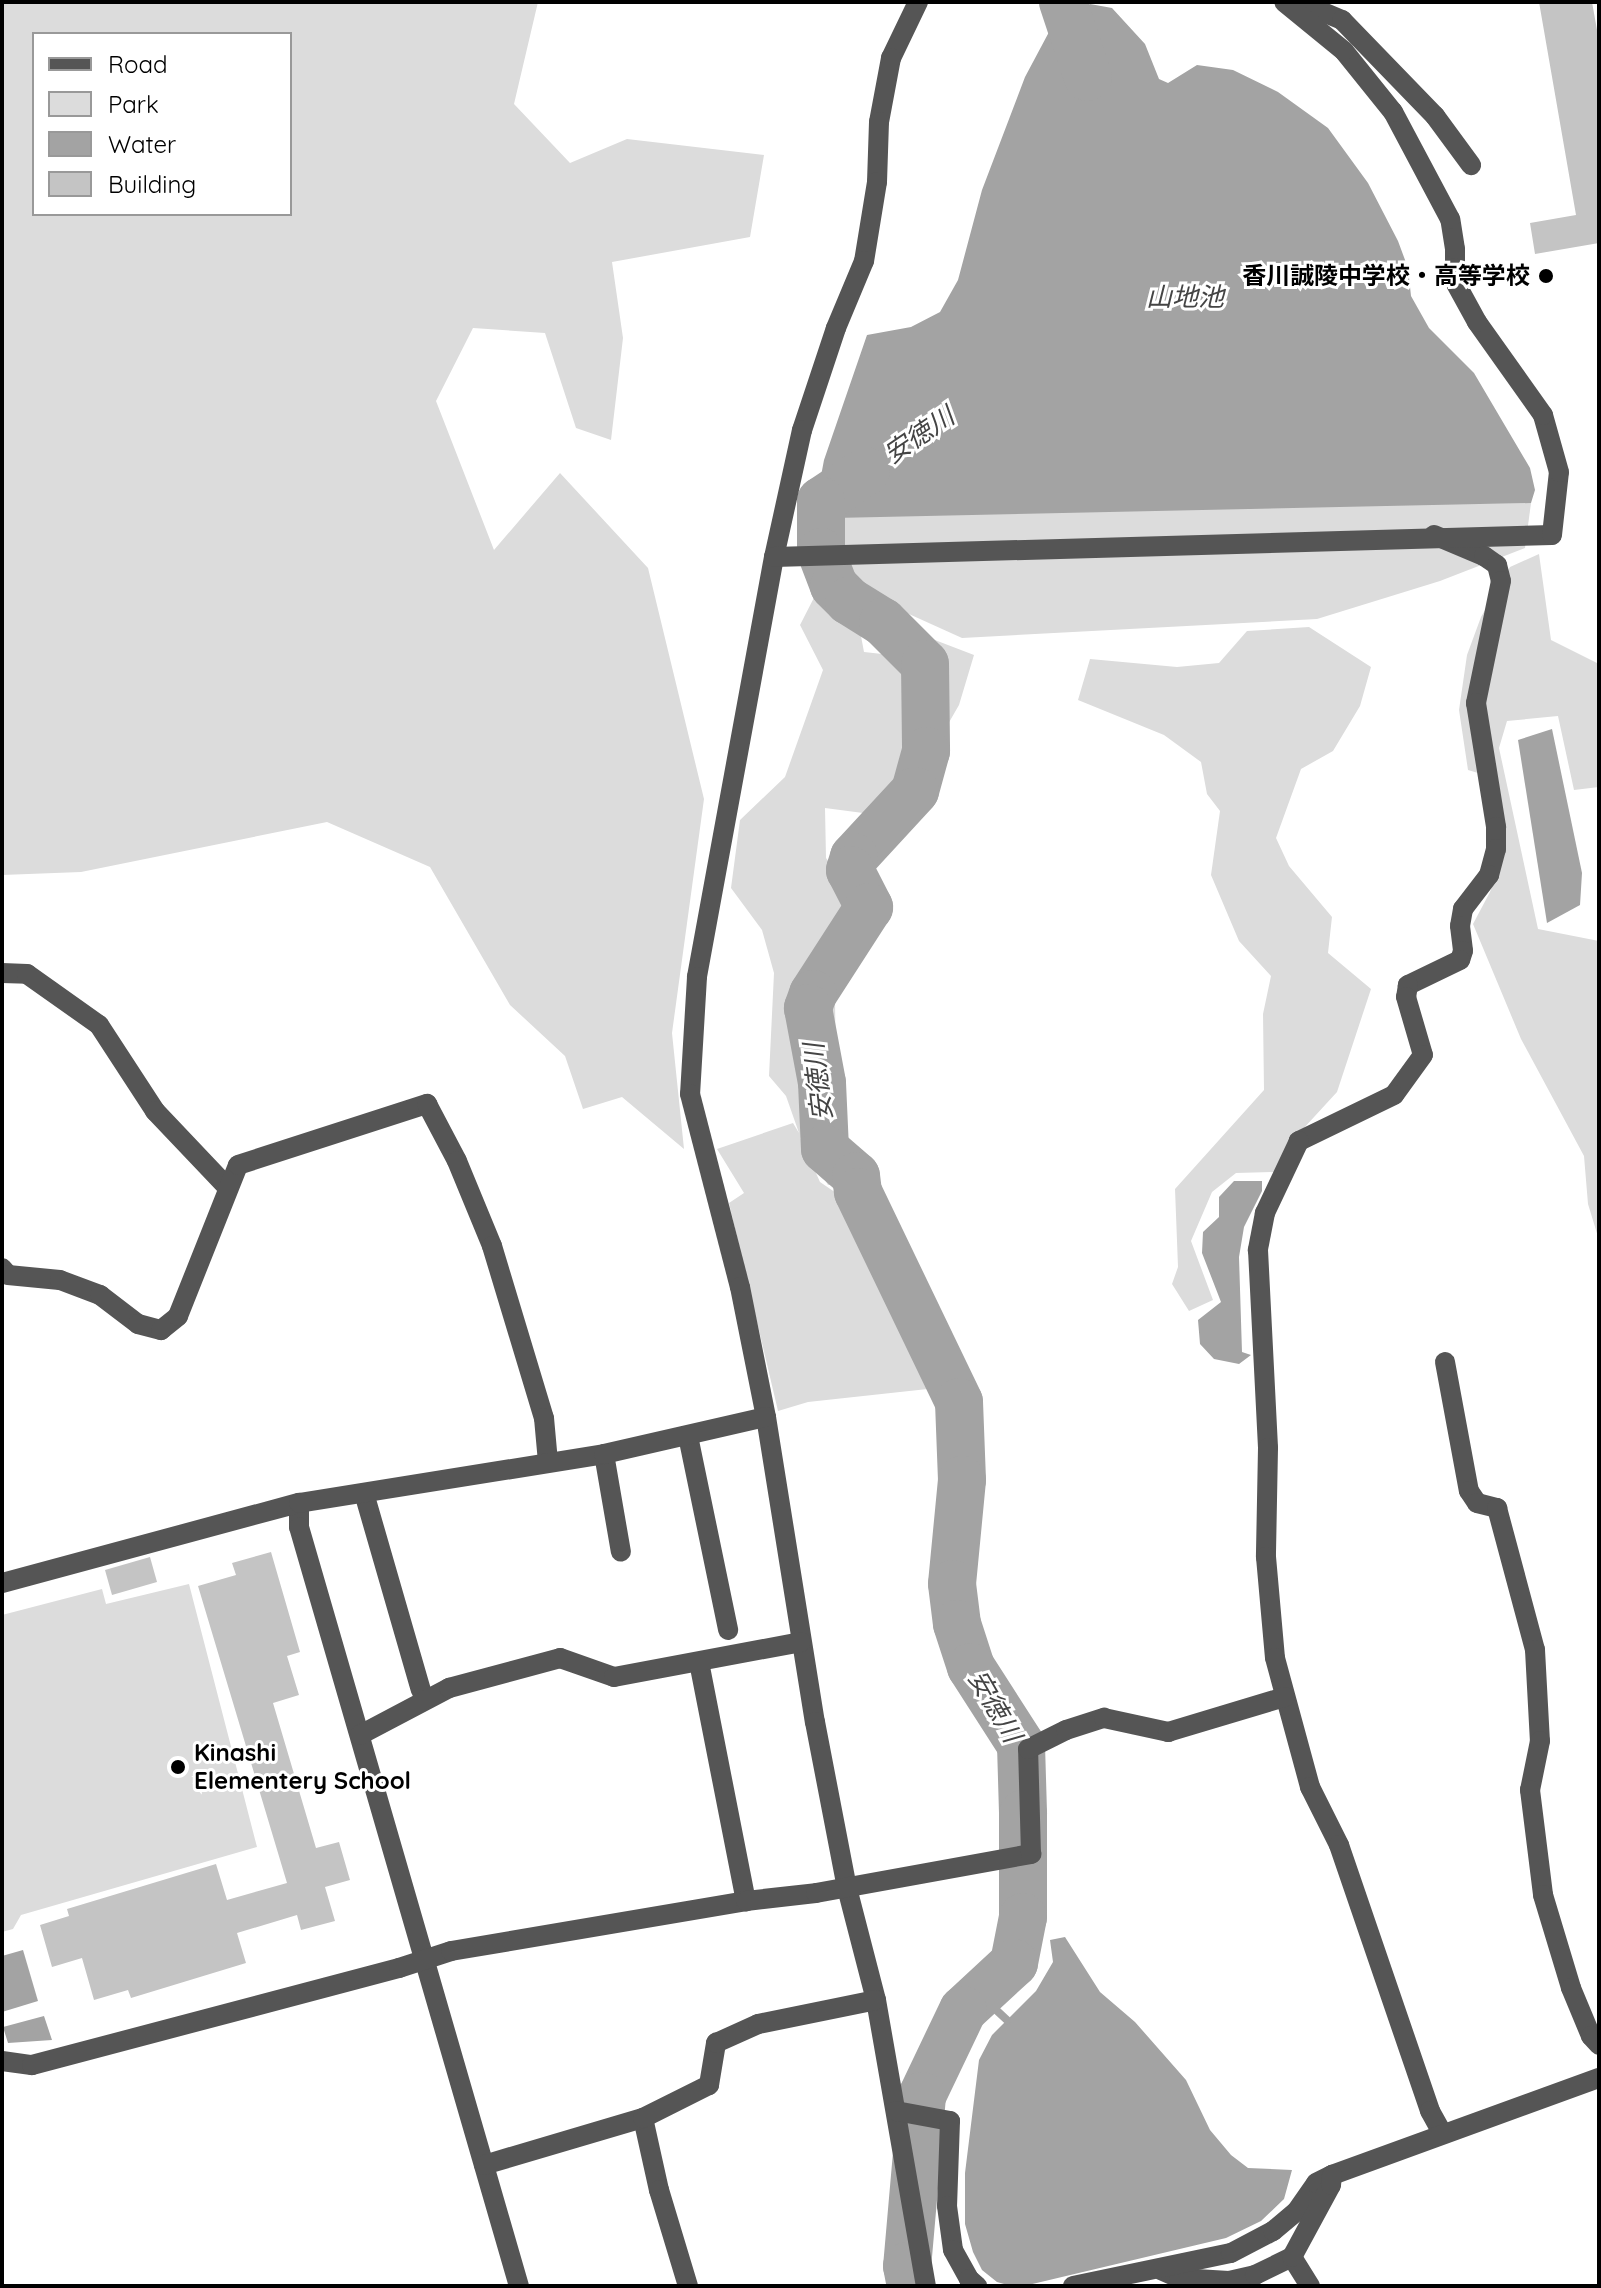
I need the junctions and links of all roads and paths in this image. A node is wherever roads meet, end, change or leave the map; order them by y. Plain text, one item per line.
1 (918, 2) edge
2 (1284, 2) edge
3 (1299, 2) edge
4 (1342, 11) edge
5 (1471, 165) dead end
6 (1434, 535) junction
7 (774, 557) junction
8 (2, 973) edge
9 (228, 1188) junction
10 (2, 1268) edge
11 (1445, 1362) dead end
12 (766, 1417) junction
13 (688, 1436) junction
14 (604, 1454) junction
15 (548, 1462) junction
16 (364, 1493) junction
17 (299, 1503) junction
18 (621, 1552) dead end
19 (2, 1583) edge
20 (728, 1630) dead end
21 (801, 1642) junction
22 (699, 1662) junction
23 (421, 1690) dead end
24 (1285, 1697) junction
25 (360, 1735) junction
26 (847, 1888) junction
27 (746, 1901) junction
28 (422, 1959) junction
29 (876, 2000) junction
30 (1599, 2045) edge
31 (2, 2061) edge
32 (1599, 2078) edge
33 (896, 2111) junction
34 (643, 2118) junction
35 (1442, 2133) junction
36 (484, 2165) junction
37 (1332, 2175) junction
38 (1292, 2257) junction
39 (1161, 2270) junction
40 (519, 2286) edge
41 (688, 2286) edge
42 (926, 2286) edge
43 (977, 2286) edge
44 (1073, 2286) edge
45 (1310, 2286) edge

1 - 7 street
2 - 6 street
3 - 4 street
4 - 5 street
6 - 7 street
6 - 24 street
7 - 12 street
8 - 9 street
9 - 10 street
9 - 15 street
11 - 30 street
12 - 13 street
12 - 21 street
13 - 14 street
13 - 20 street
14 - 15 street
14 - 18 street
15 - 16 street
16 - 17 street
16 - 23 street
17 - 19 street
17 - 25 street
21 - 22 street
21 - 26 street
22 - 25 street
22 - 27 street
24 - 26 street
24 - 35 street
25 - 28 street
26 - 27 street
26 - 29 street
27 - 28 street
28 - 31 street
28 - 36 street
29 - 33 street
29 - 34 street
32 - 35 street
33 - 42 street
33 - 43 street
34 - 36 street
34 - 41 street
35 - 37 street
36 - 40 street
37 - 38 street
37 - 39 street
38 - 39 street
38 - 45 street
39 - 44 street

